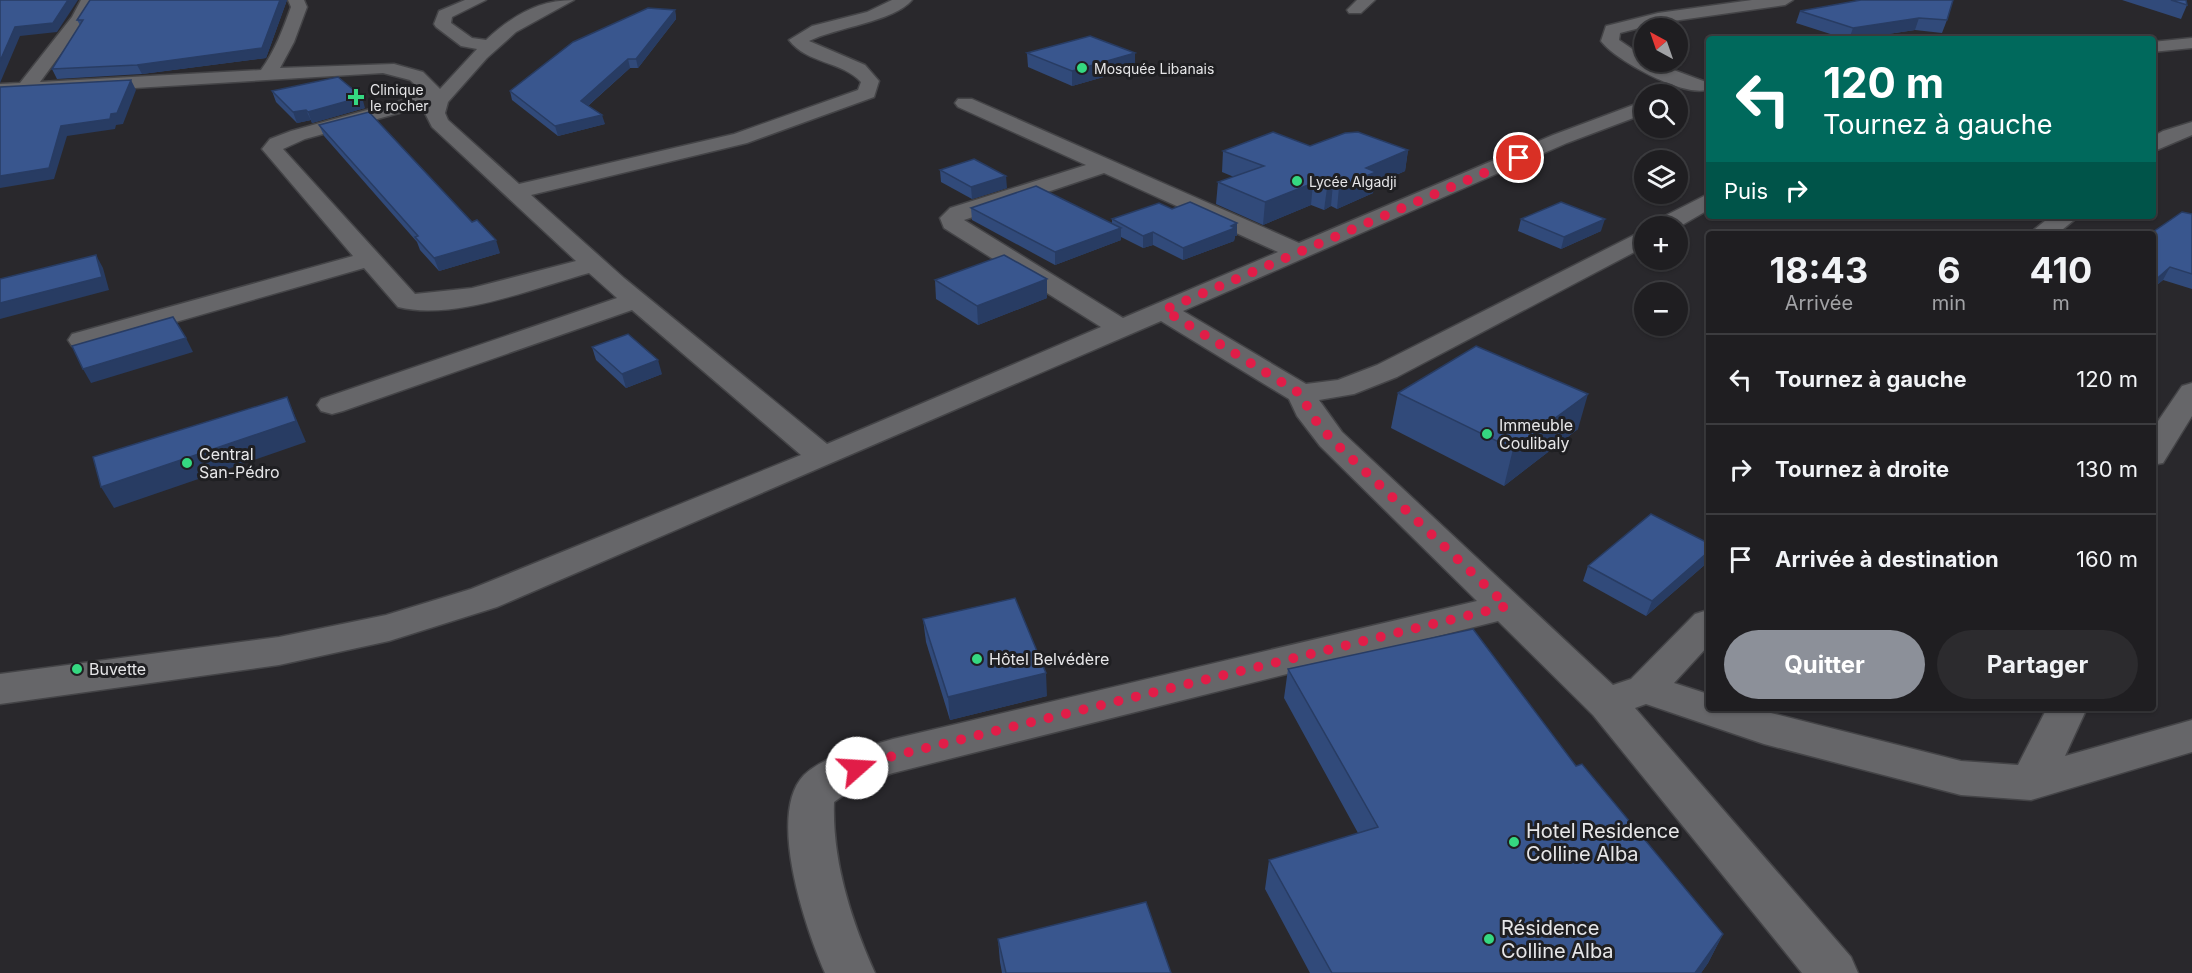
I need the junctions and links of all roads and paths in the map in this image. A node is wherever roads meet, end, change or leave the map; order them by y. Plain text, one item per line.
1 (89, 0) edge
2 (296, 0) edge
3 (478, 0) edge
4 (566, 0) edge
5 (904, 0) edge
6 (1785, 0) edge
7 (2192, 43) edge
8 (489, 46) junction
9 (2156, 47) edge
10 (266, 75) junction
11 (1704, 86) edge
12 (26, 88) junction
13 (0, 90) edge
14 (1688, 91) edge
15 (438, 99) junction
16 (965, 103) dead end
17 (1634, 111) edge
18 (2192, 128) edge
19 (2156, 144) edge
20 (1105, 166) junction
21 (515, 192) junction
22 (1706, 202) edge
23 (1681, 216) edge
24 (2063, 219) edge
25 (2045, 231) edge
26 (1634, 242) edge
27 (1301, 253) junction
28 (369, 259) junction
29 (594, 264) junction
30 (636, 300) junction
31 (1164, 310) junction
32 (1123, 328) junction
33 (82, 340) dead end
34 (2192, 392) edge
35 (1301, 394) junction
36 (332, 405) dead end
37 (2156, 450) edge
38 (823, 457) junction
39 (1507, 606) junction
40 (1706, 624) edge
41 (0, 689) edge
42 (1626, 696) junction
43 (2066, 711) edge
44 (2192, 736) edge
45 (2031, 783) junction
46 (850, 973) edge
47 (1833, 973) edge

1 - 12 street
2 - 10 street
3 - 8 street
4 - 8 street
5 - 21 street
6 - 11 street
7 - 9 street
8 - 15 street
10 - 12 street
10 - 15 street
11 - 14 street
12 - 13 street
15 - 21 street
15 - 28 street
16 - 20 street
17 - 27 street
18 - 19 street
20 - 27 street
20 - 32 street
21 - 29 street
22 - 23 street
24 - 25 street
26 - 35 street
27 - 31 street
28 - 29 street
28 - 33 street
29 - 30 street
30 - 36 street
30 - 38 street
31 - 32 street
31 - 35 street
32 - 38 street
34 - 37 street
35 - 39 street
38 - 41 street
39 - 42 street
39 - 46 street
40 - 42 street
42 - 45 street
42 - 47 street
43 - 45 street
44 - 45 street

